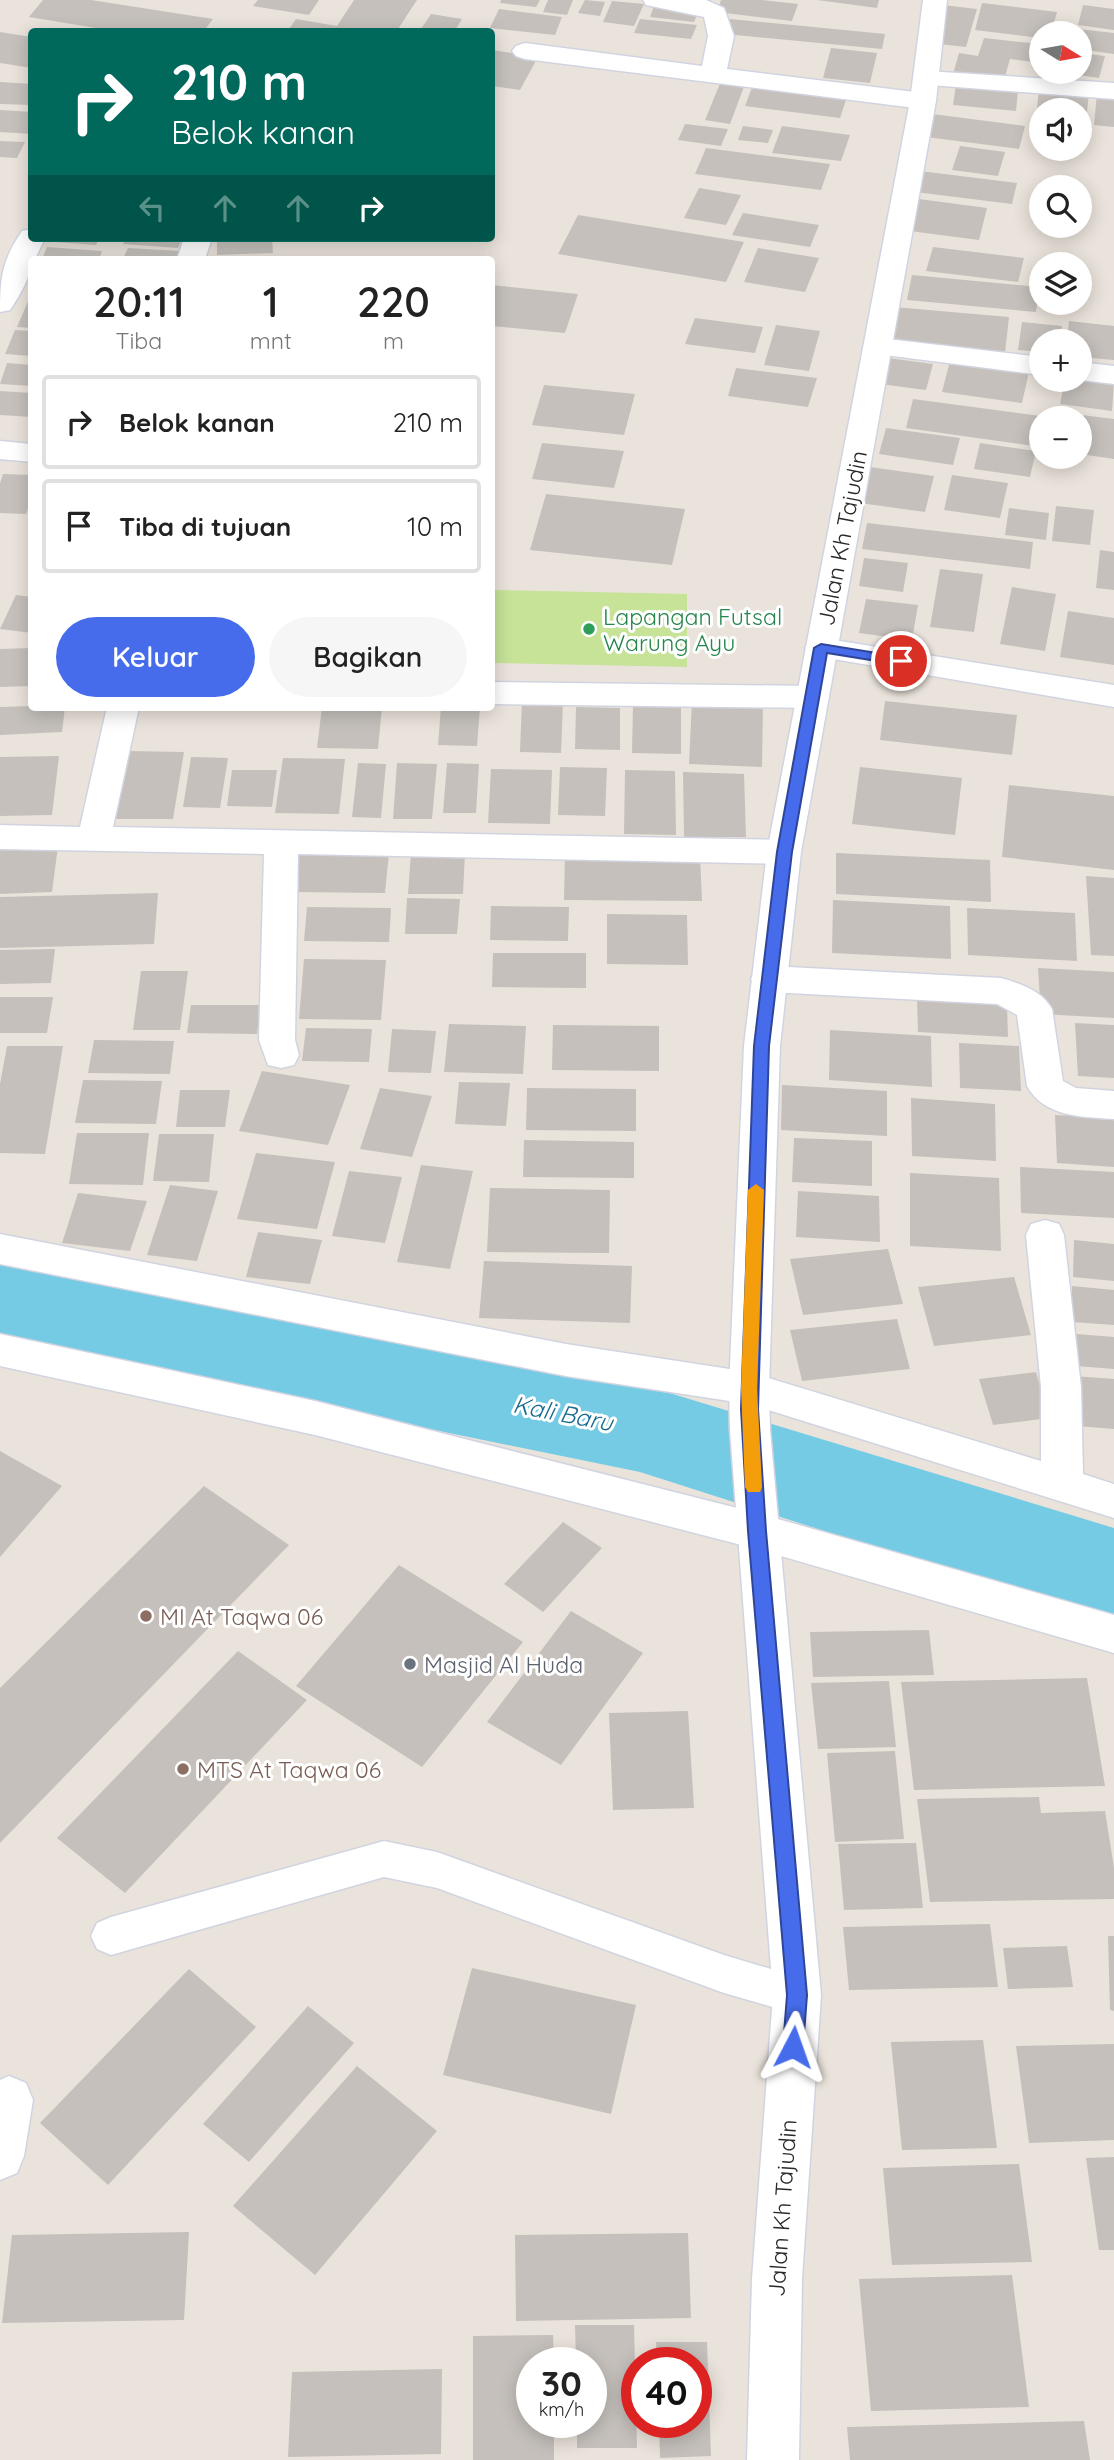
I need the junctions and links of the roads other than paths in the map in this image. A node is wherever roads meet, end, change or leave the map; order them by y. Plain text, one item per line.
1 (656, 0) edge
2 (935, 0) edge
3 (525, 51) dead end
4 (713, 74) junction
5 (924, 90) junction
6 (1114, 91) edge
7 (30, 242) edge
8 (0, 303) edge
9 (879, 347) junction
10 (1029, 365) edge
11 (1092, 372) edge
12 (1114, 375) edge
13 (0, 450) edge
14 (28, 453) edge
15 (821, 648) junction
16 (495, 693) edge
17 (1114, 696) edge
18 (813, 697) junction
19 (122, 711) edge
20 (0, 837) edge
21 (94, 838) junction
22 (281, 842) junction
23 (785, 852) junction
24 (769, 979) junction
25 (281, 1055) dead end
26 (1114, 1105) edge
27 (1045, 1235) dead end
28 (0, 1249) edge
29 (0, 1350) edge
30 (749, 1388) junction
31 (1062, 1484) junction
32 (1114, 1500) edge
33 (756, 1512) junction
34 (1114, 1634) edge
35 (111, 1936) dead end
36 (797, 1995) junction
37 (9, 2100) dead end
38 (0, 2156) edge
39 (773, 2460) edge

1 - 4 street
2 - 5 street, Jalan Kh Tajudin
3 - 4 street
4 - 5 street
5 - 6 street
5 - 9 street, Jalan Kh Tajudin
7 - 8 street
9 - 10 street
9 - 15 street, Jalan Kh Tajudin
11 - 12 street
13 - 14 street
15 - 17 street
15 - 18 street, Jalan Kh Tajudin
16 - 18 street
18 - 23 street, Jalan Kh Tajudin
19 - 21 street
20 - 21 street
21 - 22 street
22 - 23 street
22 - 25 street
23 - 24 street, Jalan Kh Tajudin
24 - 26 street
24 - 30 street, Jalan Kh Tajudin
27 - 31 street
28 - 30 street
29 - 33 street
30 - 31 street
30 - 33 street, Jalan Kh Tajudin
31 - 32 street
33 - 34 street
33 - 36 street, Jalan Kh Tajudin
35 - 36 lane
36 - 39 street, Jalan Kh Tajudin
37 - 38 street

